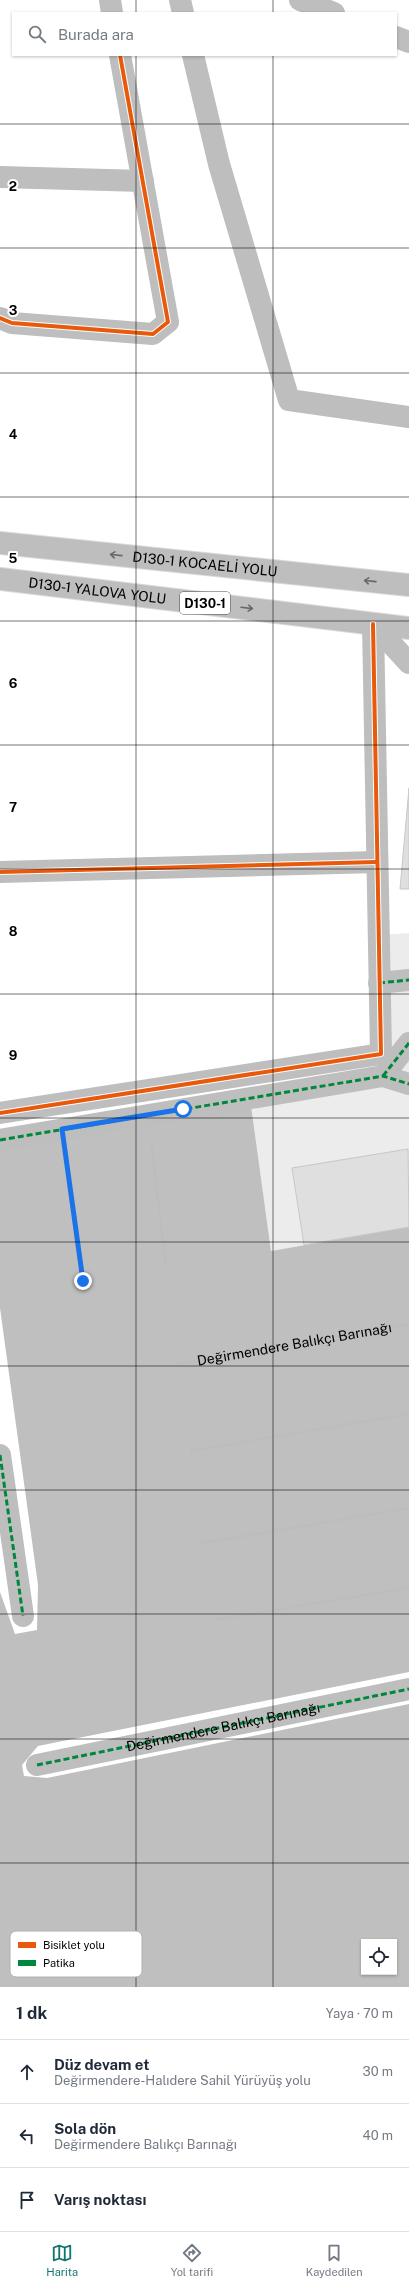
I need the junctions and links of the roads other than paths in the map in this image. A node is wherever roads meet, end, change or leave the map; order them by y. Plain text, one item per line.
1 (110, 0) edge
2 (180, 0) edge
3 (300, 0) edge
4 (112, 12) edge
5 (183, 12) edge
6 (331, 12) edge
7 (397, 37) edge
8 (409, 42) edge
9 (120, 56) edge
10 (193, 56) edge
11 (0, 177) edge
12 (143, 181) junction
13 (0, 318) edge
14 (409, 417) edge
15 (0, 543) edge
16 (0, 579) edge
17 (409, 585) edge
18 (373, 624) junction
19 (409, 628) edge
20 (409, 663) edge
21 (377, 862) junction
22 (0, 872) edge
23 (409, 980) edge
24 (379, 983) junction
25 (409, 1043) edge
26 (383, 1076) junction
27 (409, 1084) edge
28 (0, 1113) edge
29 (0, 1140) edge
30 (0, 1455) edge
31 (23, 1616) dead end
32 (409, 1689) edge
33 (37, 1765) dead end

1 - 4 main road
2 - 5 main road
3 - 6 main road
7 - 8 main road
9 - 12 main road
10 - 14 main road
11 - 12 main road
12 - 13 main road
17 -> 15 main road, D130-1 KOCAELİ YOLU
16 -> 18 main road, D130-1 YALOVA YOLU / D130-1
18 - 19 main road, D130-1 YALOVA YOLU / D130-1
18 - 20 main road
18 - 21 main road
21 - 22 main road
21 - 24 main road
23 - 24 main road
24 - 28 main road
25 - 26 main road
26 - 27 main road
26 - 29 main road
30 - 31 main road
32 - 33 main road, Değirmendere Balıkçı Barınağı

